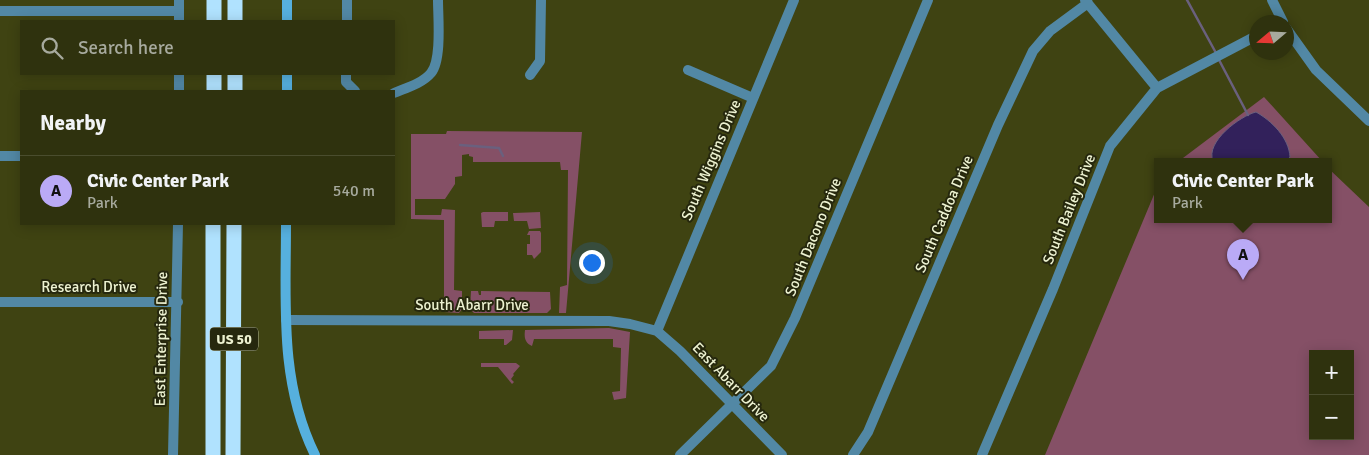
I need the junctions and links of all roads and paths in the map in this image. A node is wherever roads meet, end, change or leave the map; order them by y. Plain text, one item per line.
1 (179, 0) edge
2 (214, 0) edge
3 (235, 0) edge
4 (287, 0) edge
5 (347, 0) edge
6 (438, 0) edge
7 (541, 0) edge
8 (794, 0) edge
9 (928, 0) edge
10 (1272, 0) edge
11 (1086, 2) edge
12 (0, 11) edge
13 (1279, 15) edge
14 (179, 16) edge
15 (214, 20) edge
16 (235, 20) edge
17 (287, 20) edge
18 (347, 20) edge
19 (1294, 39) edge
20 (1249, 40) edge
21 (688, 70) dead end
22 (179, 75) edge
23 (214, 75) edge
24 (235, 75) edge
25 (287, 75) edge
26 (346, 75) edge
27 (530, 75) dead end
28 (1157, 88) junction
29 (179, 90) edge
30 (214, 90) edge
31 (235, 90) edge
32 (287, 90) edge
33 (354, 90) edge
34 (395, 93) edge
35 (753, 98) junction
36 (1369, 121) edge
37 (0, 156) edge
38 (20, 156) edge
39 (178, 225) edge
40 (213, 225) edge
41 (234, 225) edge
42 (286, 225) edge
43 (0, 302) edge
44 (178, 302) junction
45 (286, 320) junction
46 (657, 331) junction
47 (732, 405) junction
48 (173, 455) edge
49 (212, 455) edge
50 (234, 455) edge
51 (315, 455) edge
52 (680, 455) edge
53 (782, 455) edge
54 (853, 455) edge
55 (982, 455) edge

1 - 14 street
2 - 15 highway
3 - 16 highway
4 - 17 street
5 - 18 street
6 - 34 street
7 - 27 street
8 - 35 street, South Wiggins Drive
9 - 47 street, South Dacono Drive
10 - 13 street
11 - 28 street
11 - 54 street, South Caddoa Drive
12 - 14 street
19 - 36 street
20 - 28 street, South Bailey Drive
21 - 35 street
22 - 29 street
23 - 30 highway
24 - 31 highway
25 - 32 street
26 - 33 street
28 - 55 street, South Bailey Drive
35 - 46 street, South Wiggins Drive
37 - 38 street
39 - 44 street, East Enterprise Drive
40 - 49 highway, US 50
41 - 50 highway, US 50
42 - 45 street
43 - 44 street, Research Drive
44 - 48 street, East Enterprise Drive
45 - 46 street, South Abarr Drive
45 - 51 street
46 - 47 street, East Abarr Drive
47 - 52 street, South Dacono Drive
47 - 53 street, East Abarr Drive

